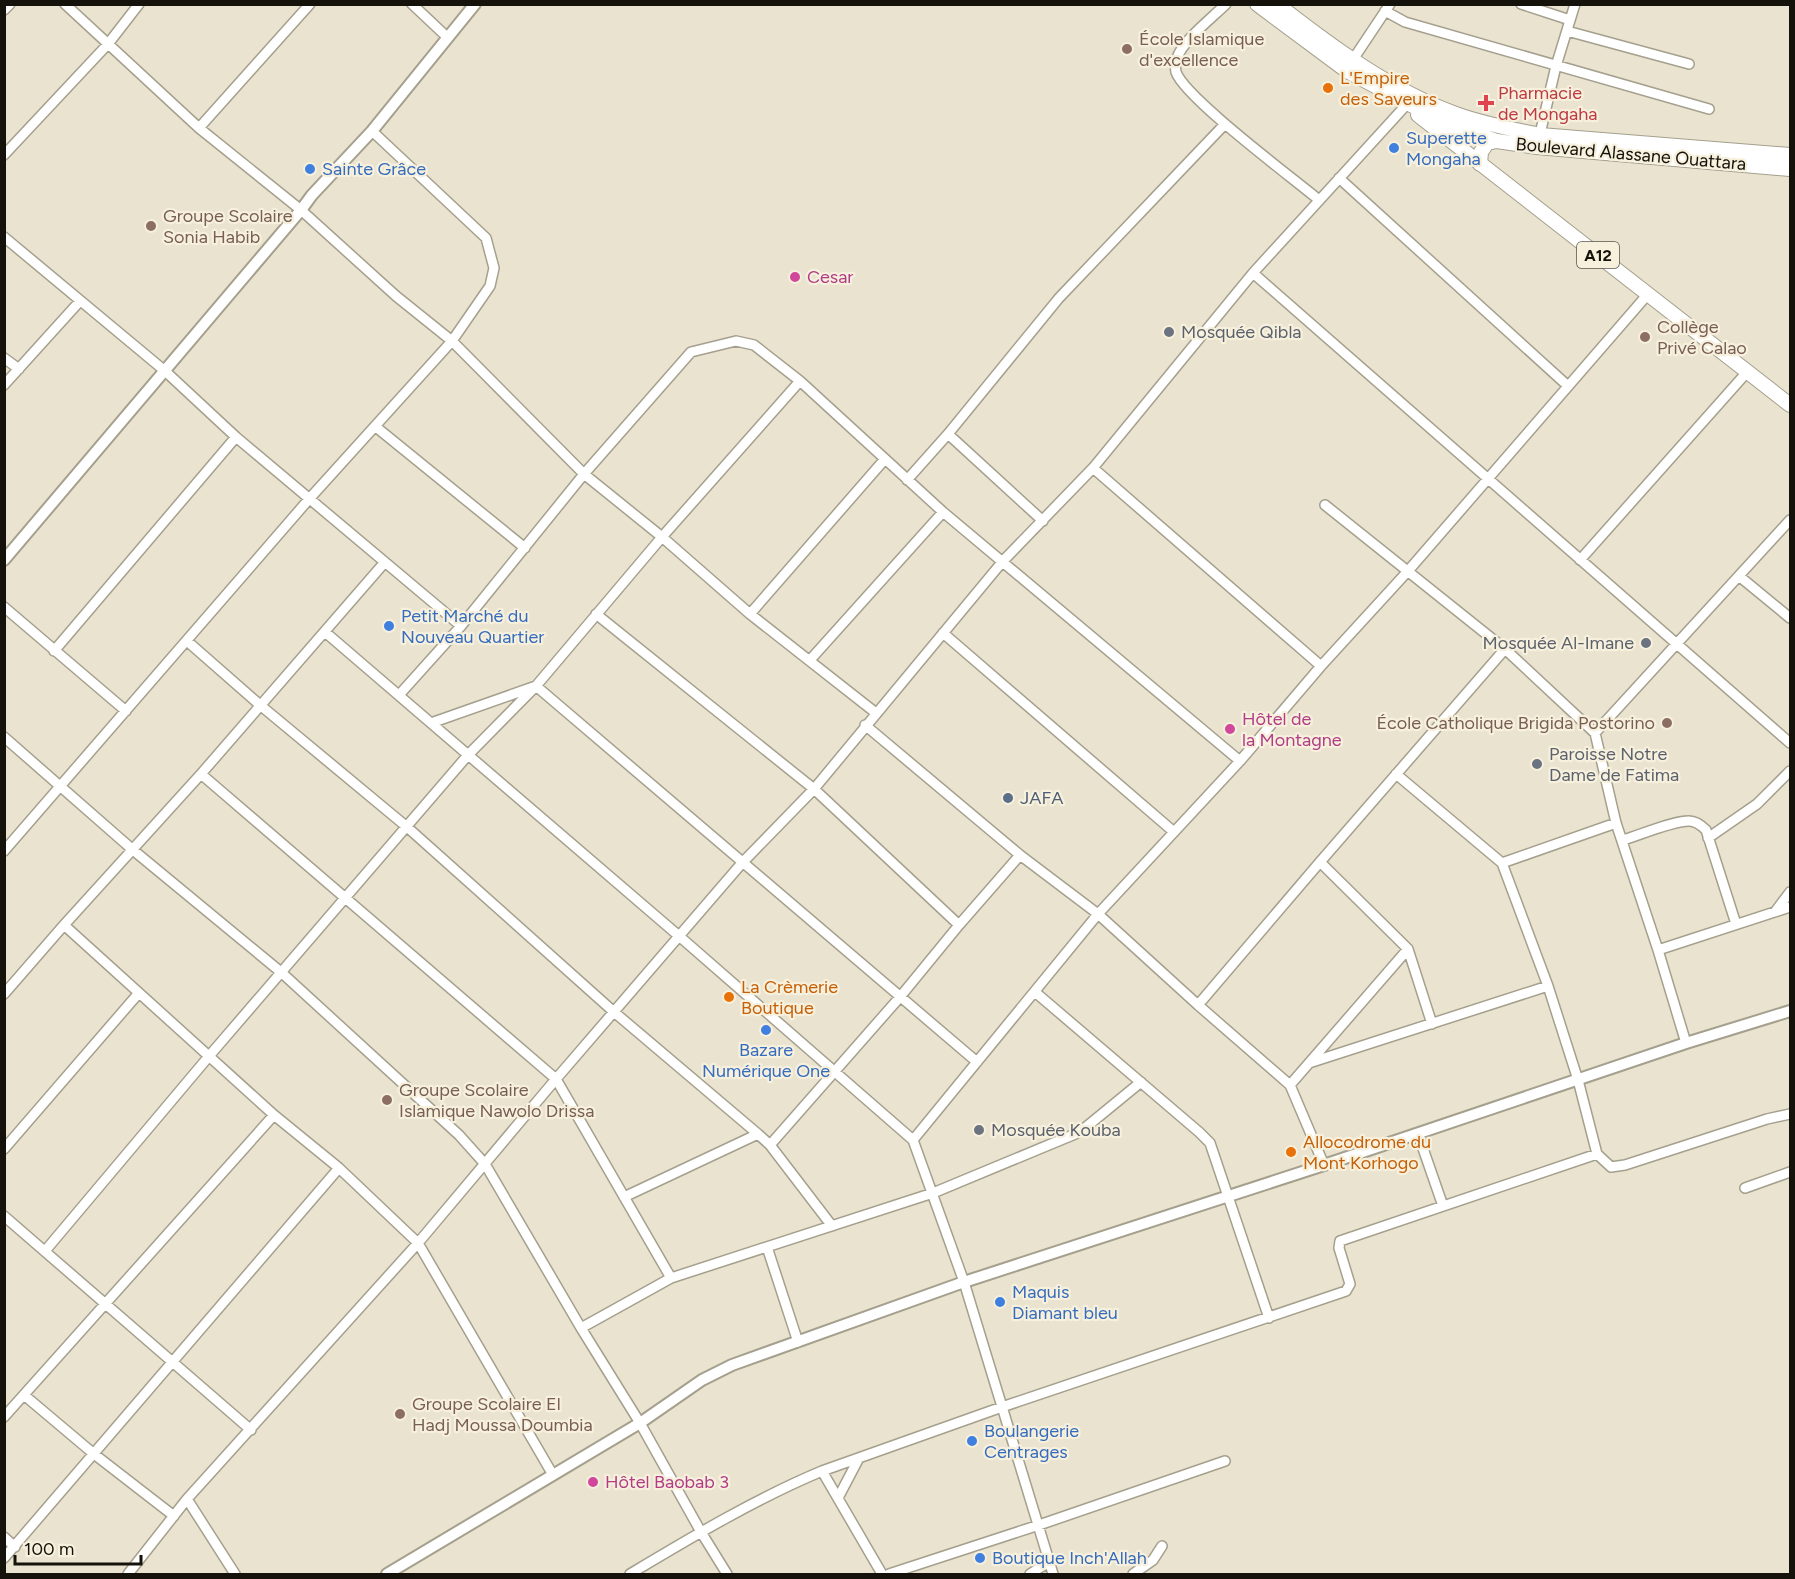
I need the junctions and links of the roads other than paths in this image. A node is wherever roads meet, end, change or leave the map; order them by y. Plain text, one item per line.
1 (10, 4) edge
2 (65, 4) edge
3 (139, 4) edge
4 (310, 4) edge
5 (412, 4) edge
6 (475, 4) edge
7 (1226, 4) edge
8 (1257, 4) edge
9 (1277, 4) edge
10 (1521, 4) edge
11 (1575, 4) edge
12 (1388, 8) edge
13 (4, 10) edge
14 (1570, 20) junction
15 (1567, 31) junction
16 (447, 37) junction
17 (108, 44) junction
18 (1353, 60) junction
19 (1689, 64) dead end
20 (1556, 66) junction
21 (1409, 99) junction
22 (1709, 109) dead end
23 (1225, 124) junction
24 (199, 128) junction
25 (372, 130) junction
26 (1497, 141) junction
27 (1539, 141) junction
28 (4, 155) edge
29 (1791, 155) edge
30 (1480, 164) junction
31 (1791, 169) edge
32 (1340, 178) junction
33 (1319, 200) junction
34 (301, 210) junction
35 (4, 237) edge
36 (1253, 273) junction
37 (1648, 294) junction
38 (80, 301) junction
39 (452, 340) junction
40 (4, 358) edge
41 (18, 369) junction
42 (1748, 370) junction
43 (165, 371) junction
44 (800, 381) junction
45 (4, 385) edge
46 (1568, 386) junction
47 (1791, 405) edge
48 (376, 427) junction
49 (948, 434) junction
50 (236, 437) junction
51 (885, 459) junction
52 (1093, 468) junction
53 (584, 474) junction
54 (1488, 478) junction
55 (907, 480) junction
56 (310, 498) junction
57 (1325, 505) dead end
58 (943, 512) junction
59 (1043, 520) junction
60 (1791, 520) edge
61 (662, 537) junction
62 (525, 548) junction
63 (4, 560) edge
64 (1003, 561) junction
65 (1580, 561) junction
66 (385, 562) junction
67 (1408, 571) junction
68 (1739, 576) junction
69 (4, 608) edge
70 (596, 614) junction
71 (750, 614) junction
72 (1791, 618) edge
73 (461, 626) junction
74 (325, 632) junction
75 (943, 633) junction
76 (187, 641) junction
77 (1677, 644) junction
78 (1505, 649) junction
79 (54, 651) junction
80 (810, 660) junction
81 (1322, 666) junction
82 (536, 686) junction
83 (399, 695) junction
84 (260, 705) junction
85 (126, 711) junction
86 (876, 713) junction
87 (431, 723) junction
88 (865, 725) junction
89 (1595, 733) junction
90 (4, 737) edge
91 (1791, 743) edge
92 (468, 755) junction
93 (1240, 761) junction
94 (1791, 771) edge
95 (201, 774) junction
96 (1396, 774) junction
97 (62, 787) junction
98 (814, 789) junction
99 (1616, 823) junction
100 (407, 827) junction
101 (1174, 832) junction
102 (1708, 838) junction
103 (1623, 840) junction
104 (133, 850) junction
105 (4, 851) edge
106 (1020, 855) junction
107 (1320, 862) junction
108 (742, 863) junction
109 (1502, 863) junction
110 (1791, 892) edge
111 (346, 899) junction
112 (1791, 906) edge
113 (1775, 912) junction
114 (1098, 914) junction
115 (1736, 924) junction
116 (958, 925) junction
117 (64, 926) junction
118 (679, 936) junction
119 (1408, 949) junction
120 (1658, 950) junction
121 (282, 973) junction
122 (1548, 986) junction
123 (1035, 992) junction
124 (4, 994) edge
125 (138, 994) junction
126 (900, 997) junction
127 (1198, 1005) junction
128 (614, 1012) junction
129 (1790, 1013) edge
130 (1432, 1024) junction
131 (1686, 1043) junction
132 (210, 1055) junction
133 (976, 1062) junction
134 (1309, 1063) junction
135 (835, 1072) junction
136 (556, 1079) junction
137 (1578, 1080) junction
138 (1141, 1082) junction
139 (1290, 1085) junction
140 (1791, 1114) edge
141 (274, 1115) junction
142 (758, 1134) junction
143 (1418, 1134) junction
144 (913, 1140) junction
145 (770, 1145) junction
146 (4, 1149) edge
147 (1597, 1154) junction
148 (485, 1164) junction
149 (1324, 1165) junction
150 (339, 1168) junction
151 (1791, 1173) edge
152 (1745, 1188) dead end
153 (933, 1193) junction
154 (1227, 1196) junction
155 (624, 1197) junction
156 (1443, 1206) junction
157 (4, 1216) edge
158 (832, 1226) junction
159 (418, 1243) junction
160 (767, 1247) junction
161 (45, 1251) junction
162 (671, 1278) junction
163 (964, 1282) junction
164 (105, 1303) junction
165 (1269, 1318) junction
166 (581, 1328) junction
167 (798, 1342) junction
168 (173, 1361) junction
169 (24, 1395) junction
170 (1002, 1407) junction
171 (4, 1417) edge
172 (640, 1423) junction
173 (251, 1430) junction
174 (94, 1454) junction
175 (859, 1458) junction
176 (1225, 1461) dead end
177 (822, 1471) junction
178 (553, 1476) junction
179 (838, 1498) junction
180 (187, 1499) junction
181 (174, 1516) junction
182 (1039, 1525) junction
183 (700, 1532) junction
184 (4, 1537) edge
185 (1162, 1546) dead end
186 (15, 1547) junction
187 (4, 1558) edge
188 (1050, 1562) junction
189 (1137, 1574) edge
190 (128, 1575) edge
191 (235, 1575) edge
192 (387, 1575) edge
193 (630, 1575) edge
194 (727, 1575) edge
195 (882, 1575) edge
196 (889, 1575) edge
197 (1030, 1575) edge
198 (1053, 1575) edge

1 - 13 street
2 - 17 street
3 - 17 street
4 - 24 street
5 - 16 street
6 - 16 street
7 - 23 street
8 - 21 main road, Boulevard Alassane Ouattara / A12
9 - 18 main road, Boulevard Alassane Ouattara / A12
10 - 14 street
11 - 14 street
12 - 18 street
12 - 20 street
14 - 15 street
15 - 19 street
15 - 20 street
16 - 25 street
17 - 24 street
17 - 28 street
18 - 21 main road, Boulevard Alassane Ouattara / A12
20 - 22 street
20 - 27 street
21 - 26 main road, Boulevard Alassane Ouattara / A12
21 - 27 main road, Boulevard Alassane Ouattara / A12
21 - 30 main road, A12
21 - 32 street
23 - 33 street
23 - 49 street
24 - 34 street
25 - 34 street
25 - 39 street
26 - 27 main road, Boulevard Alassane Ouattara / A12
26 - 30 main road
27 - 29 main road, Boulevard Alassane Ouattara / A12
27 - 31 main road, Boulevard Alassane Ouattara / A12
30 - 37 main road, A12
32 - 33 street
32 - 46 street
33 - 36 street
34 - 39 street
34 - 43 street
35 - 38 street
36 - 52 street
36 - 54 street
37 - 42 main road, A12
37 - 46 street
38 - 41 street
38 - 43 street
39 - 48 street
39 - 53 street
40 - 41 street
41 - 45 street
42 - 47 main road, A12
42 - 65 street
43 - 50 street
43 - 63 street
44 - 51 street
44 - 53 street
44 - 61 street
46 - 54 street
48 - 56 street
48 - 62 street
49 - 55 street
49 - 59 street
50 - 56 street
50 - 79 street
51 - 55 street
51 - 71 street
52 - 59 street
52 - 81 street
53 - 61 street
53 - 62 street
54 - 65 street
54 - 67 street
55 - 58 street
56 - 66 street
56 - 76 street
57 - 67 street
58 - 64 street
58 - 80 street
59 - 64 street
60 - 68 street
61 - 70 street
61 - 71 street
62 - 73 street
64 - 75 street
64 - 93 street
65 - 77 street
66 - 73 street
66 - 74 street
67 - 78 street
67 - 81 street
68 - 72 street
68 - 77 street
69 - 79 street
70 - 82 street
70 - 98 street
71 - 80 street
73 - 83 street
74 - 83 street
74 - 84 street
75 - 86 street
75 - 101 street
76 - 84 street
76 - 85 street
77 - 89 street
77 - 91 street
78 - 89 street
78 - 96 street
79 - 85 street
80 - 86 street
81 - 93 street
82 - 87 street
82 - 92 street
82 - 108 street
83 - 87 street
84 - 95 street
84 - 100 street
85 - 97 street
86 - 88 street
87 - 92 street
88 - 98 street
88 - 106 street
89 - 99 street
90 - 97 street
92 - 100 street
92 - 118 street
93 - 101 street
94 - 102 street
95 - 104 street
95 - 111 street
96 - 107 street
96 - 109 street
97 - 104 street
97 - 105 street
98 - 108 street
98 - 116 street
99 - 103 street
99 - 109 street
100 - 111 street
100 - 128 street
101 - 114 street
102 - 103 street
102 - 115 street
103 - 120 street
104 - 117 street
104 - 121 street
106 - 114 street
106 - 116 street
107 - 119 street
107 - 127 street
108 - 118 street
108 - 126 street
109 - 122 street
110 - 113 street
111 - 121 street
111 - 136 street
112 - 113 street
113 - 115 street
114 - 123 street
114 - 127 street
115 - 120 street
116 - 126 street
117 - 124 street
117 - 125 street
118 - 128 street
118 - 135 street
119 - 130 street
119 - 134 street
120 - 131 street
121 - 132 street
121 - 148 street
122 - 130 street
122 - 137 street
123 - 133 street
123 - 138 street
125 - 132 street
125 - 146 street
126 - 133 street
126 - 135 street
127 - 139 street
128 - 136 street
128 - 142 street
129 - 131 street
130 - 134 street
131 - 137 street
132 - 141 street
132 - 161 street
133 - 144 street
134 - 139 street
135 - 144 street
135 - 145 street
136 - 148 street
136 - 155 street
137 - 143 street
137 - 147 street
138 - 153 street
138 - 154 street
139 - 149 street
140 - 147 street
141 - 150 street
141 - 164 street
142 - 145 street
142 - 155 street
143 - 149 street
143 - 156 street
144 - 153 street
145 - 158 street
147 - 156 street
148 - 159 street
148 - 166 street
149 - 154 street
150 - 159 street
150 - 168 street
151 - 152 street
153 - 158 street
153 - 163 street
154 - 163 street
154 - 165 street
155 - 162 street
156 - 165 street
157 - 161 street
158 - 160 street
159 - 173 street
159 - 178 street
160 - 162 street
160 - 167 street
161 - 164 street
162 - 166 street
163 - 167 street
163 - 170 street
164 - 168 street
164 - 169 street
165 - 170 street
166 - 172 street
167 - 172 street
168 - 173 street
168 - 174 street
169 - 171 street
169 - 174 street
170 - 175 street
170 - 182 street
172 - 178 street
172 - 183 street
173 - 180 street
174 - 181 street
174 - 186 street
175 - 177 street
175 - 179 street
176 - 182 street
177 - 179 street
177 - 183 street
178 - 192 street
179 - 195 street
180 - 181 street
180 - 191 street
181 - 190 street
182 - 188 street
182 - 196 street
183 - 193 street
183 - 194 street
184 - 186 street
185 - 189 street
186 - 187 street
188 - 197 street
188 - 198 street

